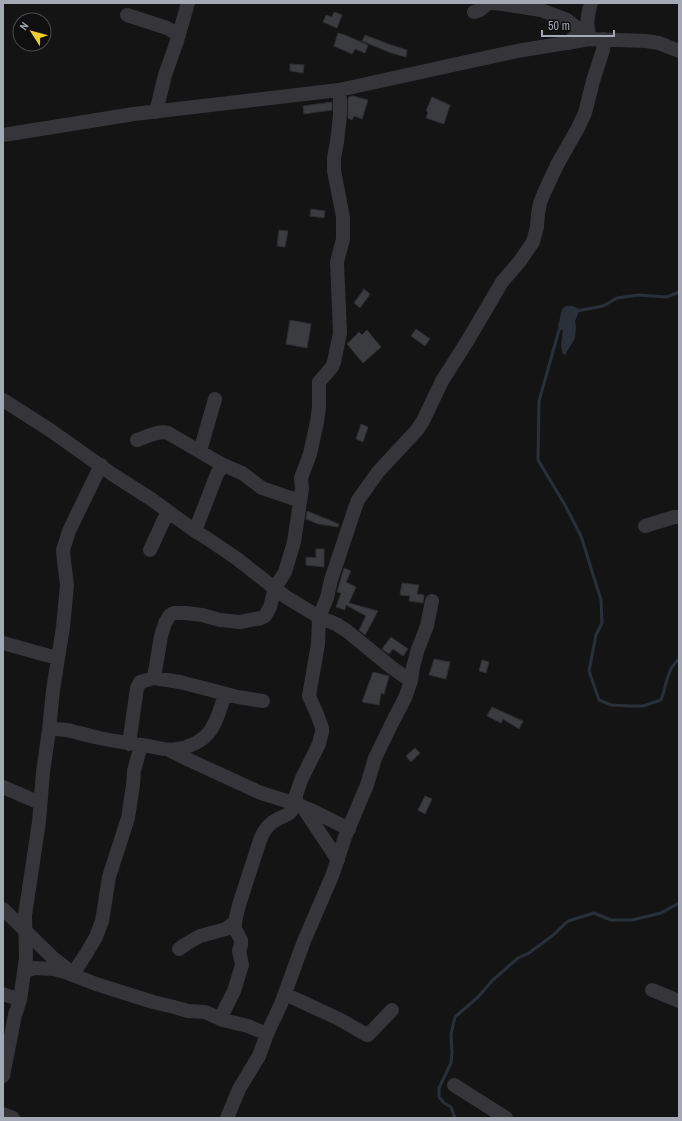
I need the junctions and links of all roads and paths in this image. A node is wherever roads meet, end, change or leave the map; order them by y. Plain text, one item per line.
1 (488, 3) edge
2 (495, 3) edge
3 (591, 3) edge
4 (184, 7) edge
5 (474, 12) dead end
6 (127, 15) dead end
7 (573, 24) junction
8 (179, 35) junction
9 (597, 39) junction
10 (569, 42) junction
11 (679, 51) edge
12 (339, 90) junction
13 (156, 112) junction
14 (3, 135) edge
15 (214, 399) dead end
16 (3, 400) edge
17 (137, 440) dead end
18 (200, 451) junction
19 (223, 465) junction
20 (101, 466) junction
21 (300, 501) junction
22 (168, 511) junction
23 (679, 517) edge
24 (645, 526) dead end
25 (195, 531) junction
26 (150, 550) dead end
27 (275, 588) junction
28 (432, 601) dead end
29 (319, 617) junction
30 (3, 643) edge
31 (57, 658) junction
32 (154, 678) junction
33 (411, 681) junction
34 (225, 694) junction
35 (263, 702) dead end
36 (49, 730) junction
37 (135, 744) junction
38 (169, 750) junction
39 (3, 787) edge
40 (40, 803) junction
41 (297, 805) junction
42 (349, 829) junction
43 (338, 860) junction
44 (3, 909) edge
45 (235, 922) junction
46 (25, 930) junction
47 (179, 949) dead end
48 (24, 971) junction
49 (72, 974) junction
50 (652, 990) dead end
51 (3, 994) edge
52 (285, 994) junction
53 (20, 1000) junction
54 (679, 1001) edge
55 (392, 1010) dead end
56 (220, 1019) junction
57 (267, 1034) junction
58 (3, 1076) edge
59 (454, 1084) dead end
60 (3, 1114) edge
61 (13, 1118) edge
62 (227, 1118) edge
63 (506, 1118) edge

1 - 5 street
2 - 7 street
3 - 7 street
3 - 9 street
4 - 8 street
6 - 8 street
7 - 10 street
8 - 13 street
9 - 10 street
9 - 11 street
9 - 29 street
10 - 12 street
12 - 13 street
12 - 21 street
13 - 14 street
15 - 18 street
16 - 20 street
17 - 18 street
18 - 19 street
19 - 21 street
19 - 25 street
20 - 22 street
20 - 31 street
21 - 27 street
22 - 25 street
22 - 26 street
23 - 24 street
25 - 27 street
27 - 29 street
27 - 32 street
28 - 33 street
29 - 33 street
29 - 41 street
30 - 31 street
31 - 36 street
32 - 34 street
32 - 37 street
33 - 42 street
34 - 35 street
34 - 38 street
36 - 37 street
36 - 40 street
37 - 38 street
37 - 49 street
38 - 41 street
39 - 40 street
40 - 46 street
41 - 42 street
41 - 43 street
41 - 45 street
42 - 43 street
43 - 52 street
44 - 46 street
45 - 47 street
45 - 56 street
46 - 48 street
46 - 49 street
48 - 49 street
48 - 53 street
49 - 56 street
50 - 54 street
51 - 53 street
52 - 55 street
52 - 57 street
53 - 58 street
56 - 57 street
57 - 62 street
59 - 63 street
60 - 61 street

